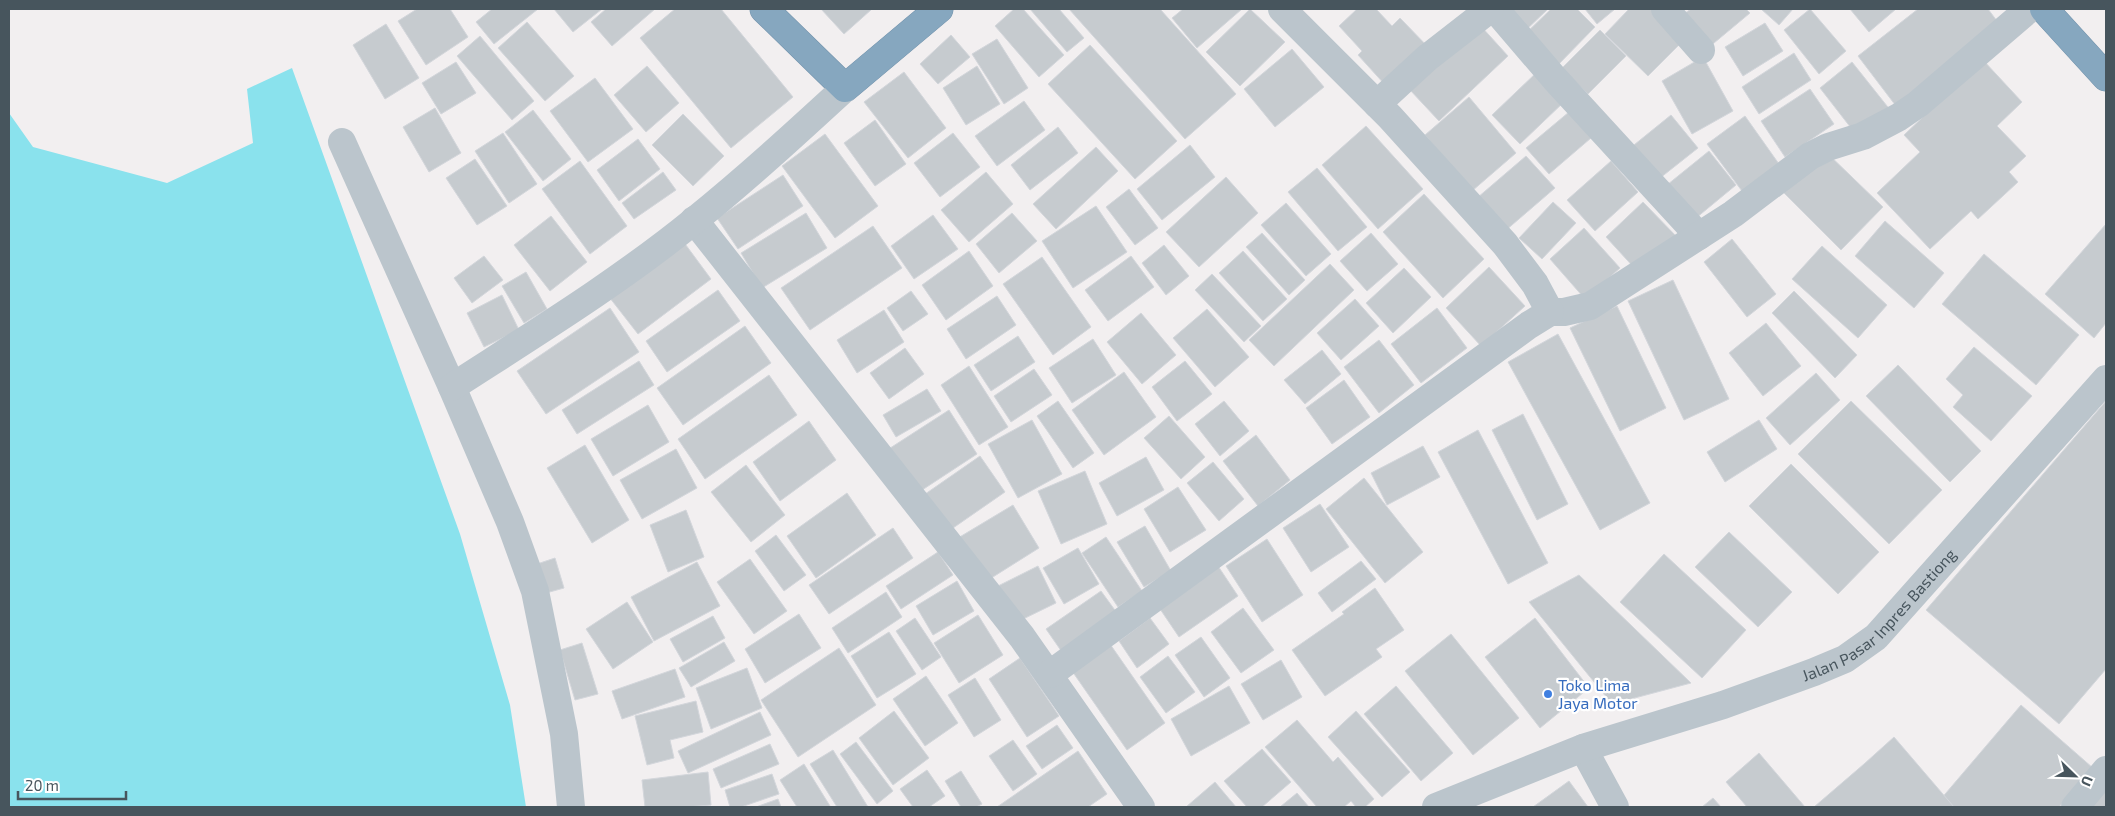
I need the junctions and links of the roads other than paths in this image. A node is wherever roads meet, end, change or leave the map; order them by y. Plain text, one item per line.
1 (764, 9) edge
2 (939, 9) edge
3 (1282, 9) edge
4 (1490, 9) edge
5 (1495, 9) edge
6 (1665, 9) edge
7 (2029, 9) edge
8 (2044, 9) edge
9 (1701, 50) dead end
10 (2106, 77) edge
11 (845, 88) junction
12 (1377, 104) junction
13 (342, 142) dead end
14 (694, 220) junction
15 (1699, 236) junction
16 (1550, 312) junction
17 (2106, 379) edge
18 (452, 387) junction
19 (1050, 674) junction
20 (1583, 748) junction
21 (2106, 770) edge
22 (571, 807) edge
23 (1141, 807) edge
24 (1436, 807) edge
25 (1616, 807) edge
26 (2076, 807) edge

1 - 11 highway
2 - 11 highway
3 - 12 street
4 - 12 street
5 - 15 street
6 - 9 street
7 - 15 street
8 - 10 highway
11 - 14 street
12 - 16 street
13 - 18 street
14 - 18 street
14 - 19 street
15 - 16 street
16 - 19 street
17 - 20 street, Jalan Pasar Inpres Bastiong
18 - 22 street
19 - 23 street
20 - 24 street, Jalan Pasar Inpres Bastiong
20 - 25 street
21 - 26 street

